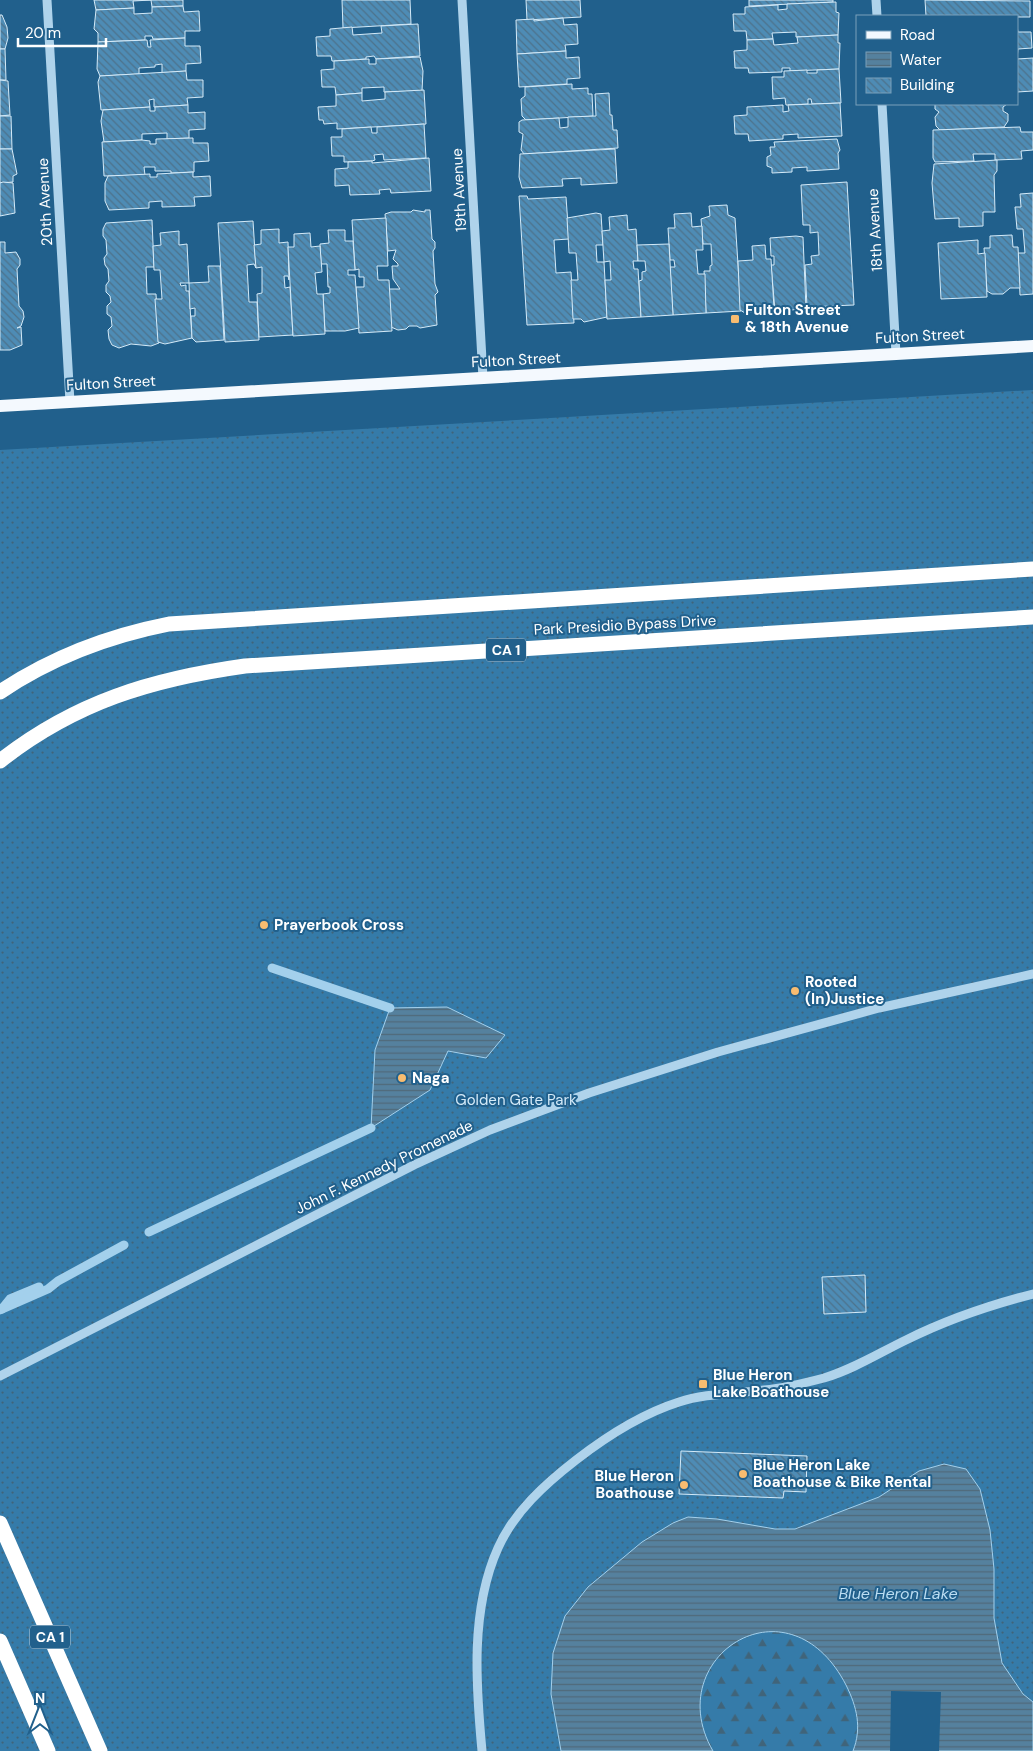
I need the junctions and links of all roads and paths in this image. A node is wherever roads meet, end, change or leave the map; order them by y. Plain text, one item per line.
1 (47, 0) edge
2 (462, 0) edge
3 (876, 0) edge
4 (876, 15) edge
5 (882, 105) edge
6 (1033, 346) edge
7 (896, 354) junction
8 (483, 378) junction
9 (70, 402) junction
10 (0, 406) edge
11 (1033, 569) edge
12 (1033, 617) edge
13 (0, 692) edge
14 (0, 761) edge
15 (1033, 974) edge
16 (1033, 1294) edge
17 (0, 1376) edge
18 (0, 1523) edge
19 (0, 1641) edge
20 (48, 1751) edge
21 (100, 1751) edge
22 (482, 1751) edge

1 - 9 street, 20th Avenue
2 - 8 street, 19th Avenue
3 - 4 street
5 - 7 street, 18th Avenue
6 - 7 main road, Fulton Street
7 - 8 main road, Fulton Street
8 - 9 main road, Fulton Street
9 - 10 main road, Fulton Street
11 - 13 highway, Park Presidio Bypass Drive
12 - 14 highway, Park Presidio Bypass Drive / CA 1
15 - 17 street, John F. Kennedy Promenade
16 - 22 street
18 - 21 highway, CA 1
19 - 20 highway

